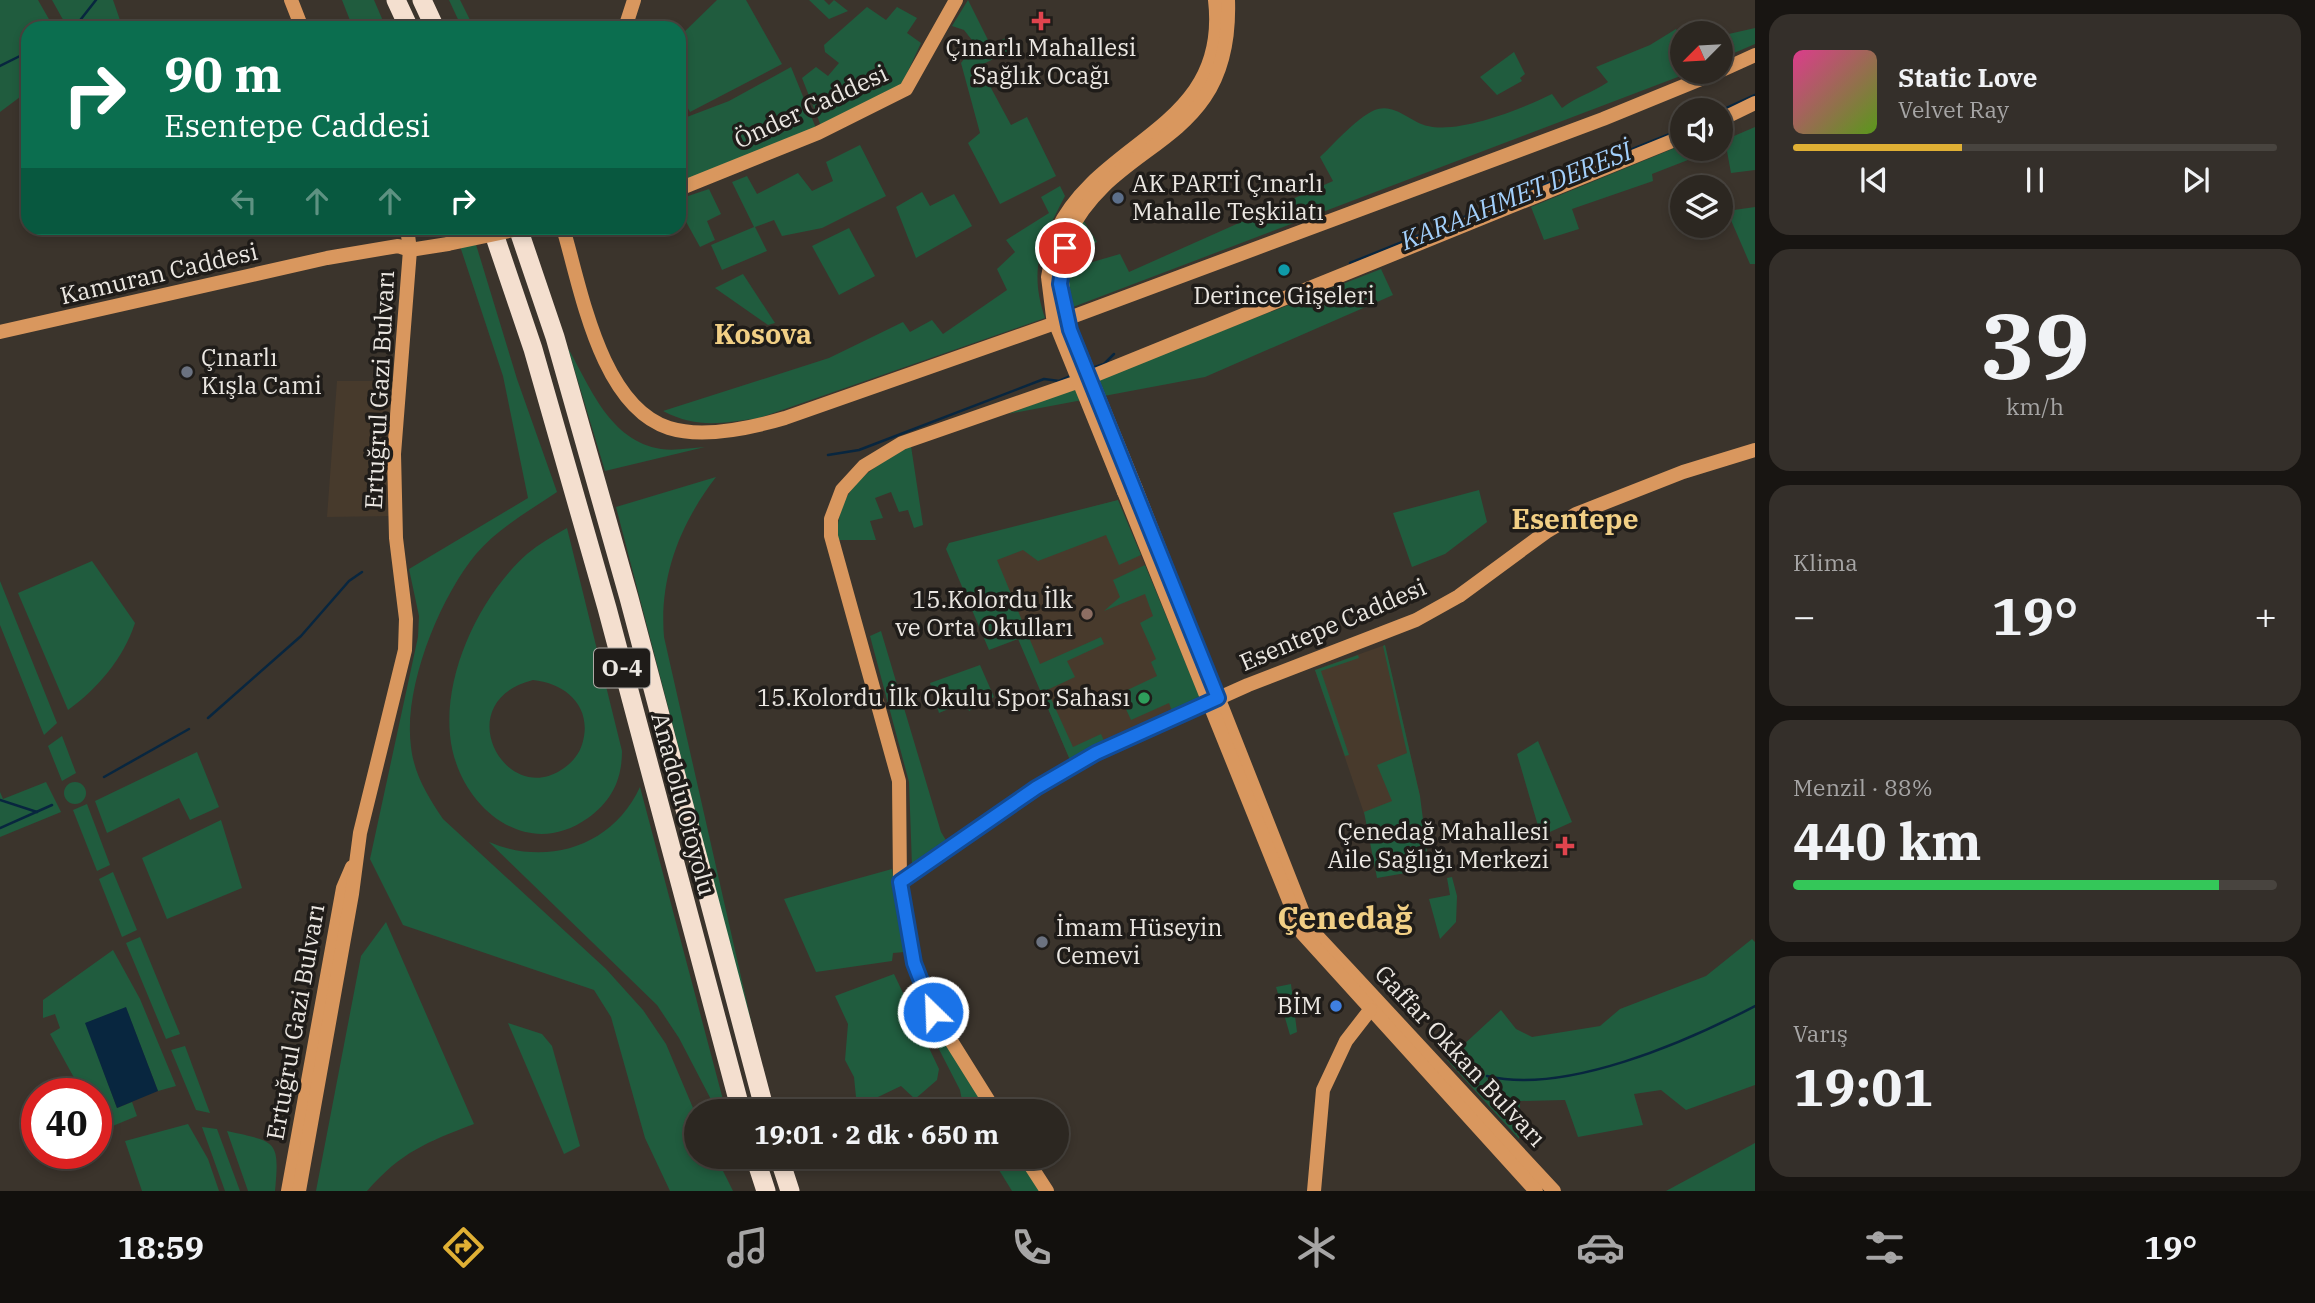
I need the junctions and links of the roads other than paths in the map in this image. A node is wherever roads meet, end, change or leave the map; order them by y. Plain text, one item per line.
1 (291, 0) edge
2 (396, 0) edge
3 (422, 0) edge
4 (634, 0) edge
5 (956, 0) edge
6 (1215, 0) edge
7 (1228, 0) edge
8 (299, 21) edge
9 (406, 21) edge
10 (432, 21) edge
11 (627, 21) edge
12 (1755, 55) edge
13 (1733, 65) edge
14 (1688, 84) edge
15 (1755, 103) edge
16 (1733, 114) edge
17 (1670, 142) edge
18 (686, 186) edge
19 (1063, 232) junction
20 (408, 235) edge
21 (490, 235) edge
22 (494, 235) edge
23 (520, 235) edge
24 (565, 235) edge
25 (410, 250) junction
26 (0, 332) edge
27 (1755, 450) edge
28 (1213, 701) junction
29 (354, 862) junction
30 (900, 882) junction
31 (1370, 1010) junction
32 (738, 1099) edge
33 (762, 1099) edge
34 (988, 1099) edge
35 (759, 1169) edge
36 (783, 1169) edge
37 (1032, 1169) edge
38 (288, 1191) edge
39 (299, 1191) edge
40 (766, 1191) edge
41 (790, 1191) edge
42 (1047, 1191) edge
43 (1314, 1191) edge
44 (1536, 1191) edge
45 (1554, 1191) edge

1 - 8 street
2 - 9 highway
3 - 10 highway
4 - 11 street
5 - 18 street, Önder Caddesi
6 - 19 street
7 - 19 street
12 - 13 street
14 - 24 street
15 - 16 street
17 - 30 street
19 - 28 street, Gaffar Okkan Bulvarı, bridge
20 - 25 street, Ertuğrul Gazi Bulvarı
21 - 25 street, Kamuran Caddesi, bridge
22 - 32 highway, Anadolu Otoyolu / O-4
23 - 33 highway, Anadolu Otoyolu / O-4
25 - 26 street, Kamuran Caddesi
25 - 29 street, Ertuğrul Gazi Bulvarı
27 - 28 street, Esentepe Caddesi
28 - 30 street, Esentepe Caddesi
28 - 31 street, Gaffar Okkan Bulvarı
28 - 45 street, Gaffar Okkan Bulvarı
29 - 38 street, Ertuğrul Gazi Bulvarı
29 - 39 street, Ertuğrul Gazi Bulvarı
30 - 34 street
31 - 43 street
31 - 44 street, Gaffar Okkan Bulvarı
35 - 40 highway
36 - 41 highway
37 - 42 street

